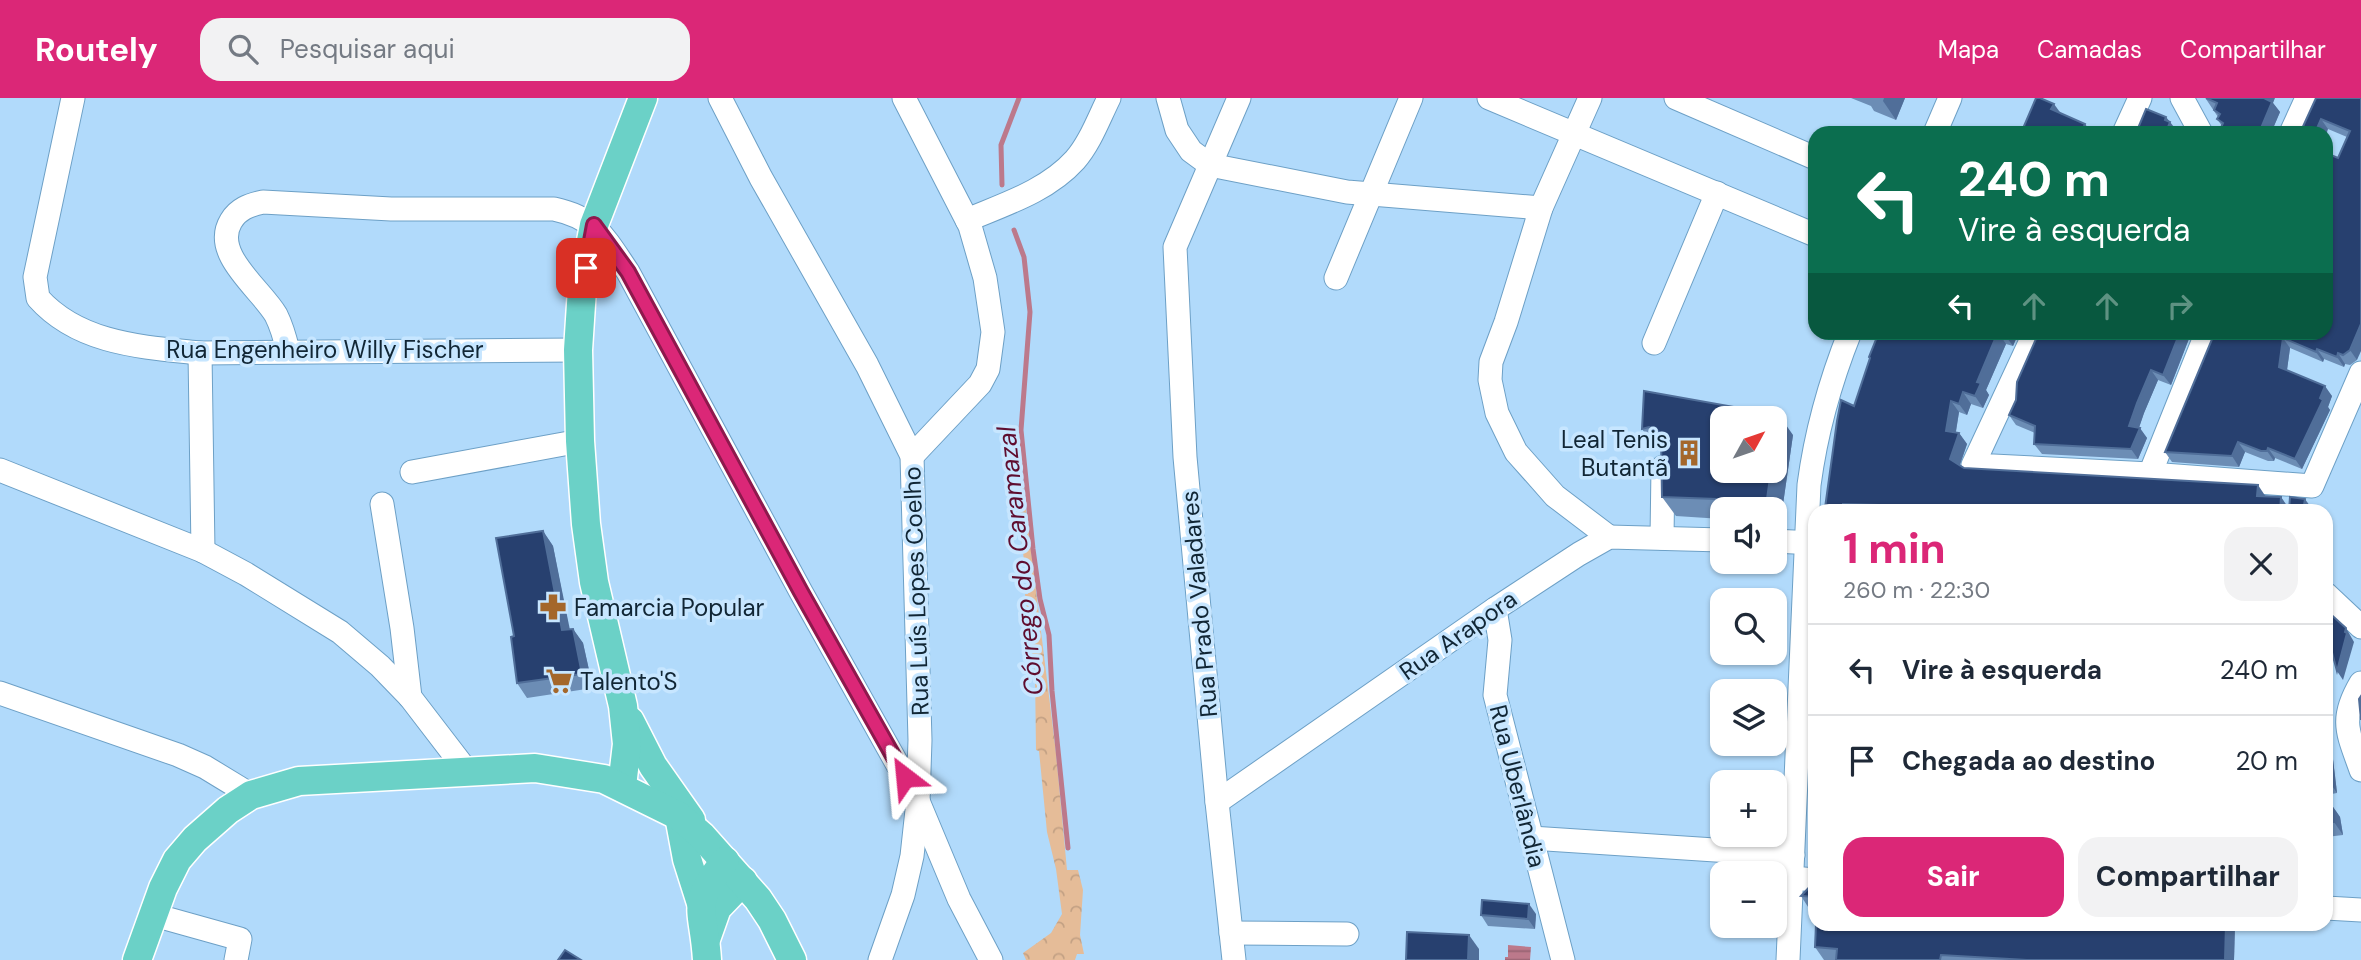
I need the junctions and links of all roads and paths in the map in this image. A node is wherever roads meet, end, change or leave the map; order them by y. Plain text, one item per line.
1 (73, 98) edge
2 (643, 98) edge
3 (720, 98) edge
4 (904, 98) edge
5 (1109, 98) edge
6 (1168, 98) edge
7 (1239, 98) edge
8 (1411, 98) edge
9 (1489, 98) edge
10 (1590, 98) edge
11 (1676, 98) edge
12 (1950, 98) edge
13 (2140, 98) edge
14 (2182, 98) edge
15 (2307, 98) edge
16 (1938, 126) edge
17 (2127, 126) edge
18 (2197, 126) edge
19 (2294, 126) edge
20 (1574, 135) junction
21 (1808, 155) edge
22 (1210, 165) junction
23 (1717, 193) junction
24 (1369, 194) junction
25 (1541, 208) junction
26 (967, 219) junction
27 (594, 225) junction
28 (1808, 232) edge
29 (1336, 278) dead end
30 (1847, 340) edge
31 (2031, 340) edge
32 (2204, 340) edge
33 (1654, 343) dead end
34 (578, 350) junction
35 (288, 351) junction
36 (200, 353) junction
37 (2361, 373) edge
38 (580, 441) junction
39 (912, 456) junction
40 (1663, 461) edge
41 (0, 470) edge
42 (412, 472) dead end
43 (2150, 474) junction
44 (383, 504) dead end
45 (1810, 504) edge
46 (1609, 537) junction
47 (1662, 538) junction
48 (1710, 540) edge
49 (1787, 542) edge
50 (1808, 543) edge
51 (203, 551) junction
52 (1808, 595) edge
53 (2333, 601) edge
54 (1495, 609) junction
55 (2361, 627) edge
56 (2361, 683) edge
57 (0, 693) edge
58 (410, 697) junction
59 (623, 706) junction
60 (466, 770) junction
61 (2361, 770) edge
62 (622, 786) junction
63 (251, 794) junction
64 (918, 800) junction
65 (1217, 802) junction
66 (679, 817) junction
67 (702, 836) junction
68 (1531, 838) junction
69 (1793, 855) junction
70 (734, 871) junction
71 (1792, 878) junction
72 (1808, 879) edge
73 (701, 903) junction
74 (2333, 908) edge
75 (2361, 910) edge
76 (154, 915) junction
77 (1231, 933) junction
78 (1347, 934) dead end
79 (706, 950) edge
80 (137, 960) edge
81 (236, 960) edge
82 (792, 960) edge
83 (880, 960) edge
84 (991, 960) edge
85 (1234, 960) edge
86 (1563, 960) edge
87 (1788, 960) edge

1 - 36 street, Rua Engenheiro Willy Fischer
2 - 27 main road
3 - 39 street, Rua Luís Lopes Coelho
4 - 26 street
5 - 26 street
6 - 22 street
7 - 22 street
8 - 24 street
9 - 20 street
10 - 20 street
11 - 21 street
12 - 16 street
13 - 17 street
14 - 18 street
15 - 19 street
20 - 23 street
20 - 25 street
22 - 24 street
22 - 65 street, Rua Prado Valadares
23 - 28 street
23 - 33 street
24 - 25 street
24 - 29 street
25 - 46 street
26 - 39 street
27 - 34 main road
27 - 35 street
27 - 64 street
30 - 45 street
31 - 43 street
32 - 43 street
34 - 35 street, Rua Engenheiro Willy Fischer
34 - 38 main road
35 - 36 street, Rua Engenheiro Willy Fischer
36 - 51 street
37 - 43 street
38 - 42 street
38 - 59 main road
39 - 64 street, Rua Luís Lopes Coelho
40 - 47 street
41 - 51 street
44 - 58 street
46 - 47 street
46 - 54 street, Rua Arapora
47 - 48 street
49 - 50 street
51 - 58 street
52 - 69 street
53 - 55 street
54 - 65 street, Rua Arapora
54 - 68 street, Rua Uberlândia
56 - 61 street
57 - 63 street
58 - 60 street
59 - 62 main road
59 - 67 main road
60 - 62 main road
60 - 63 main road
62 - 66 main road
63 - 76 main road
64 - 83 street, Rua Luís Lopes Coelho
64 - 84 street
65 - 77 street, Rua Prado Valadares
66 - 67 main road
66 - 73 main road
67 - 70 main road
68 - 69 street
68 - 86 street, Rua Uberlândia
69 - 71 street
70 - 73 main road
70 - 79 main road
70 - 82 main road
71 - 72 street
71 - 87 street
73 - 79 main road
74 - 75 street
76 - 80 main road
76 - 81 street
77 - 78 street
77 - 85 street, Rua Prado Valadares

